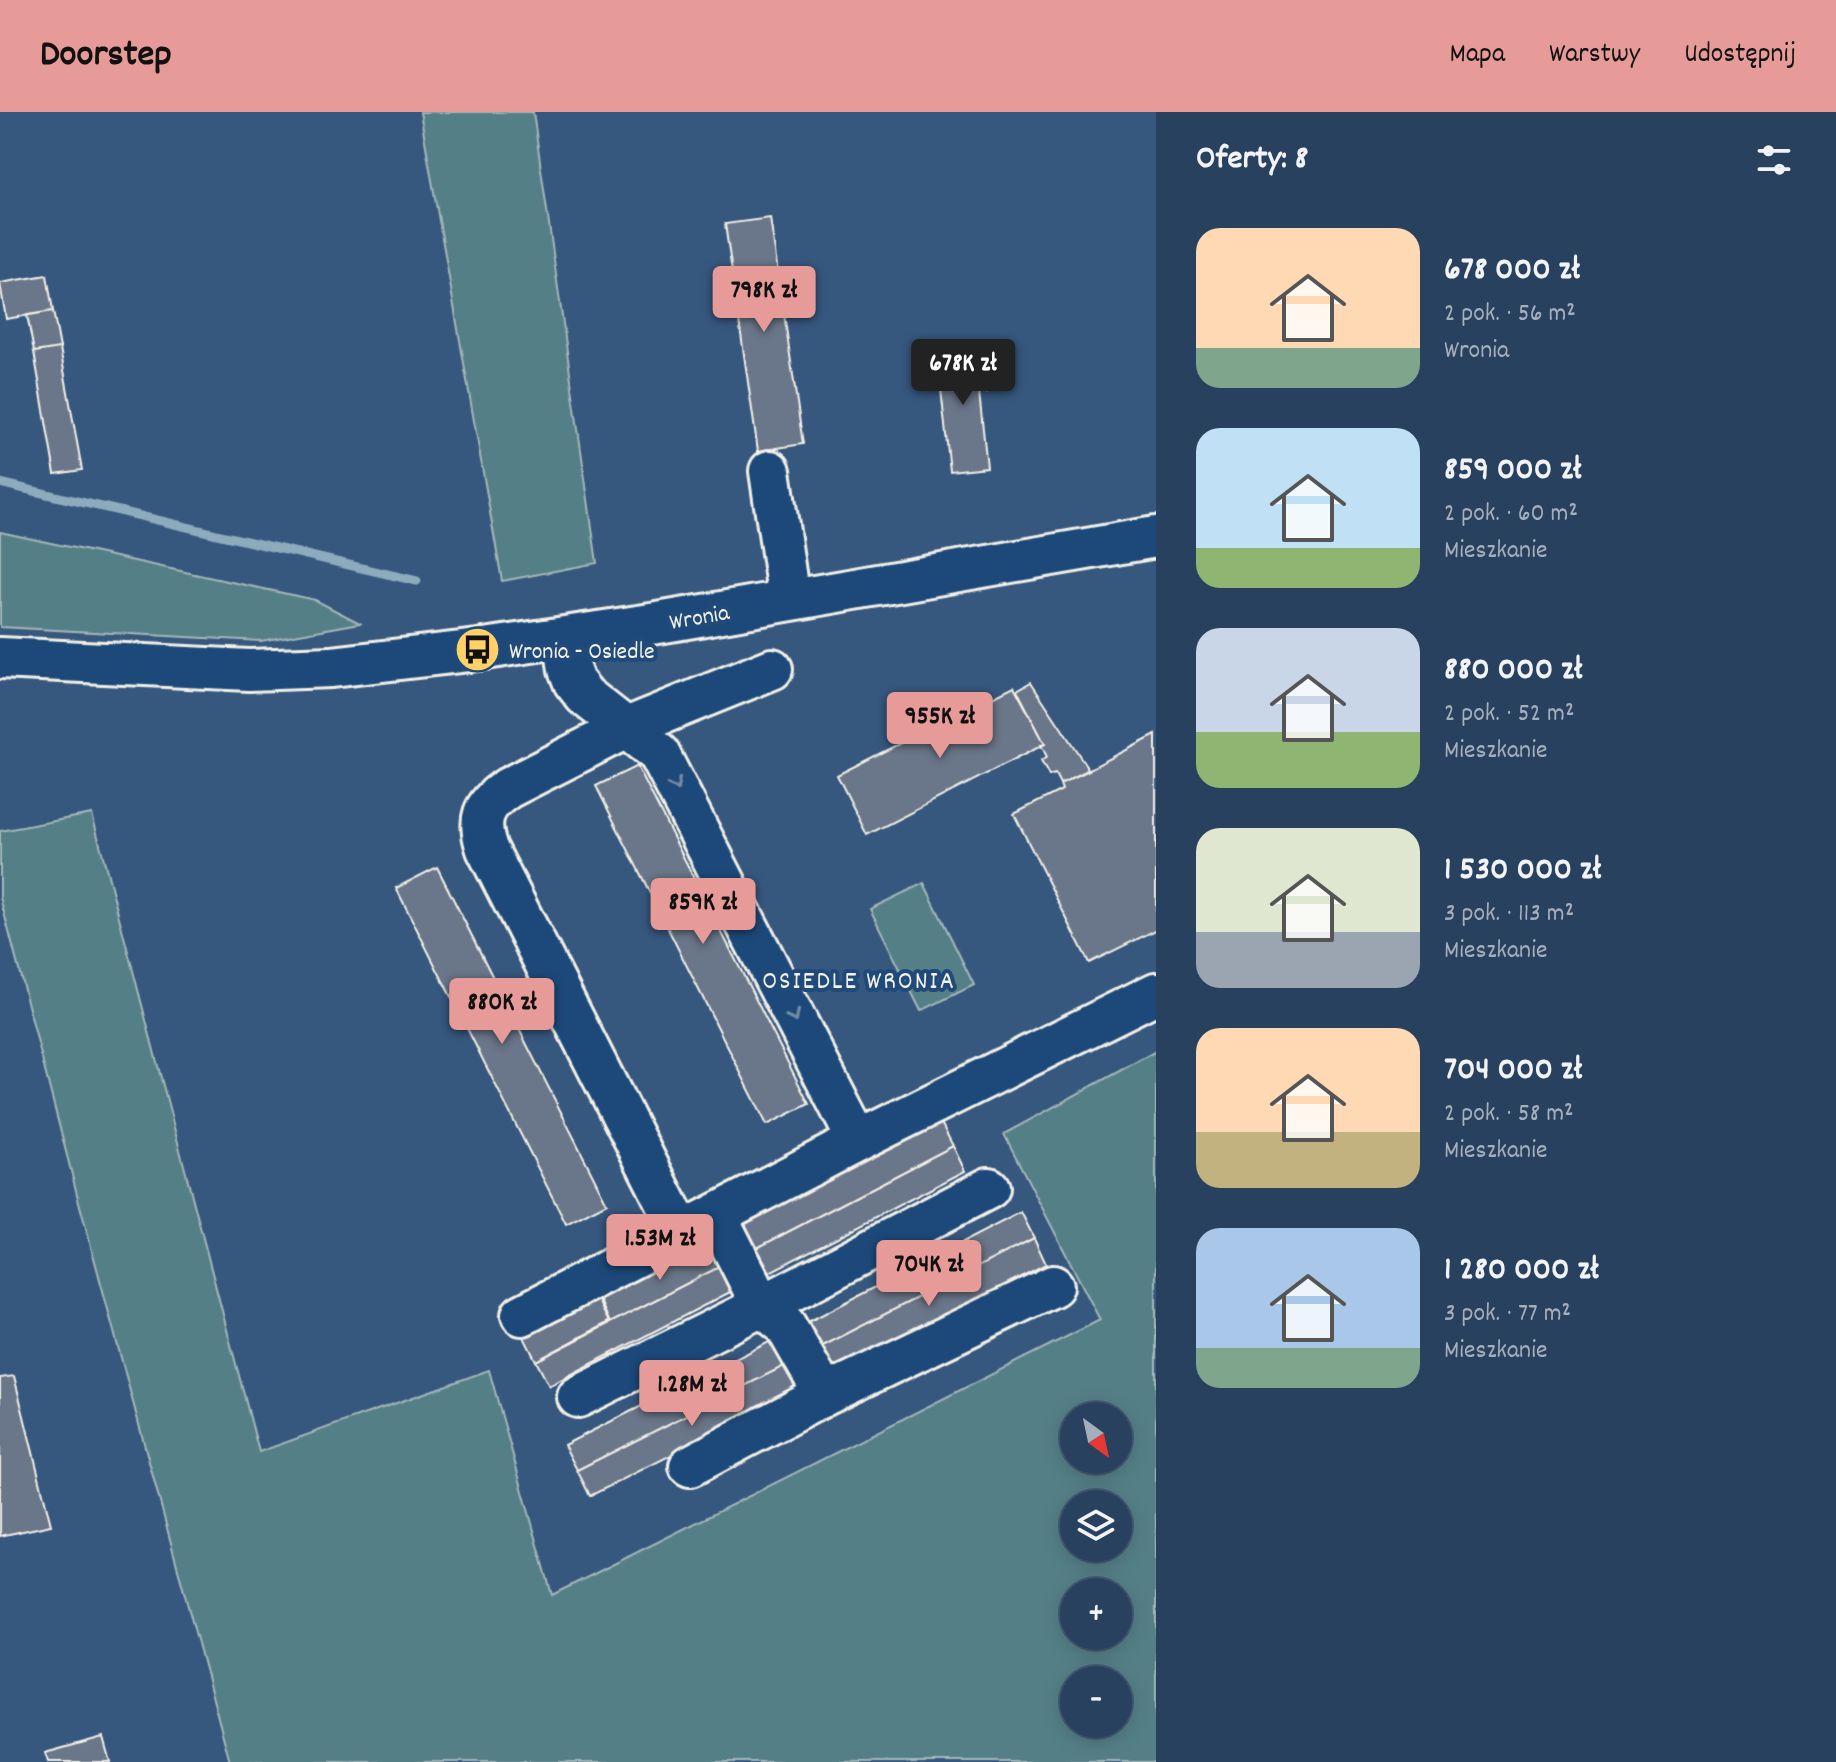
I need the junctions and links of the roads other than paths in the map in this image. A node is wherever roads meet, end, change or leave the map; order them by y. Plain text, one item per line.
1 (770, 471) dead end
2 (1156, 537) edge
3 (789, 600) junction
4 (564, 638) junction
5 (0, 658) edge
6 (772, 669) dead end
7 (624, 729) junction
8 (1156, 993) edge
9 (858, 1141) junction
10 (989, 1188) dead end
11 (699, 1224) junction
12 (1053, 1286) dead end
13 (762, 1306) junction
14 (522, 1315) dead end
15 (825, 1395) junction
16 (578, 1397) dead end
17 (690, 1466) dead end

1 - 3 street
2 - 3 street, Wronia
3 - 4 street, Wronia
4 - 5 street, Wronia
4 - 7 street
6 - 7 street
7 -> 9 street
7 - 11 street
8 - 9 street
9 - 11 street
10 - 13 street
11 - 13 street
11 - 14 street
12 - 15 street
13 - 15 street
13 - 16 street
15 - 17 street

